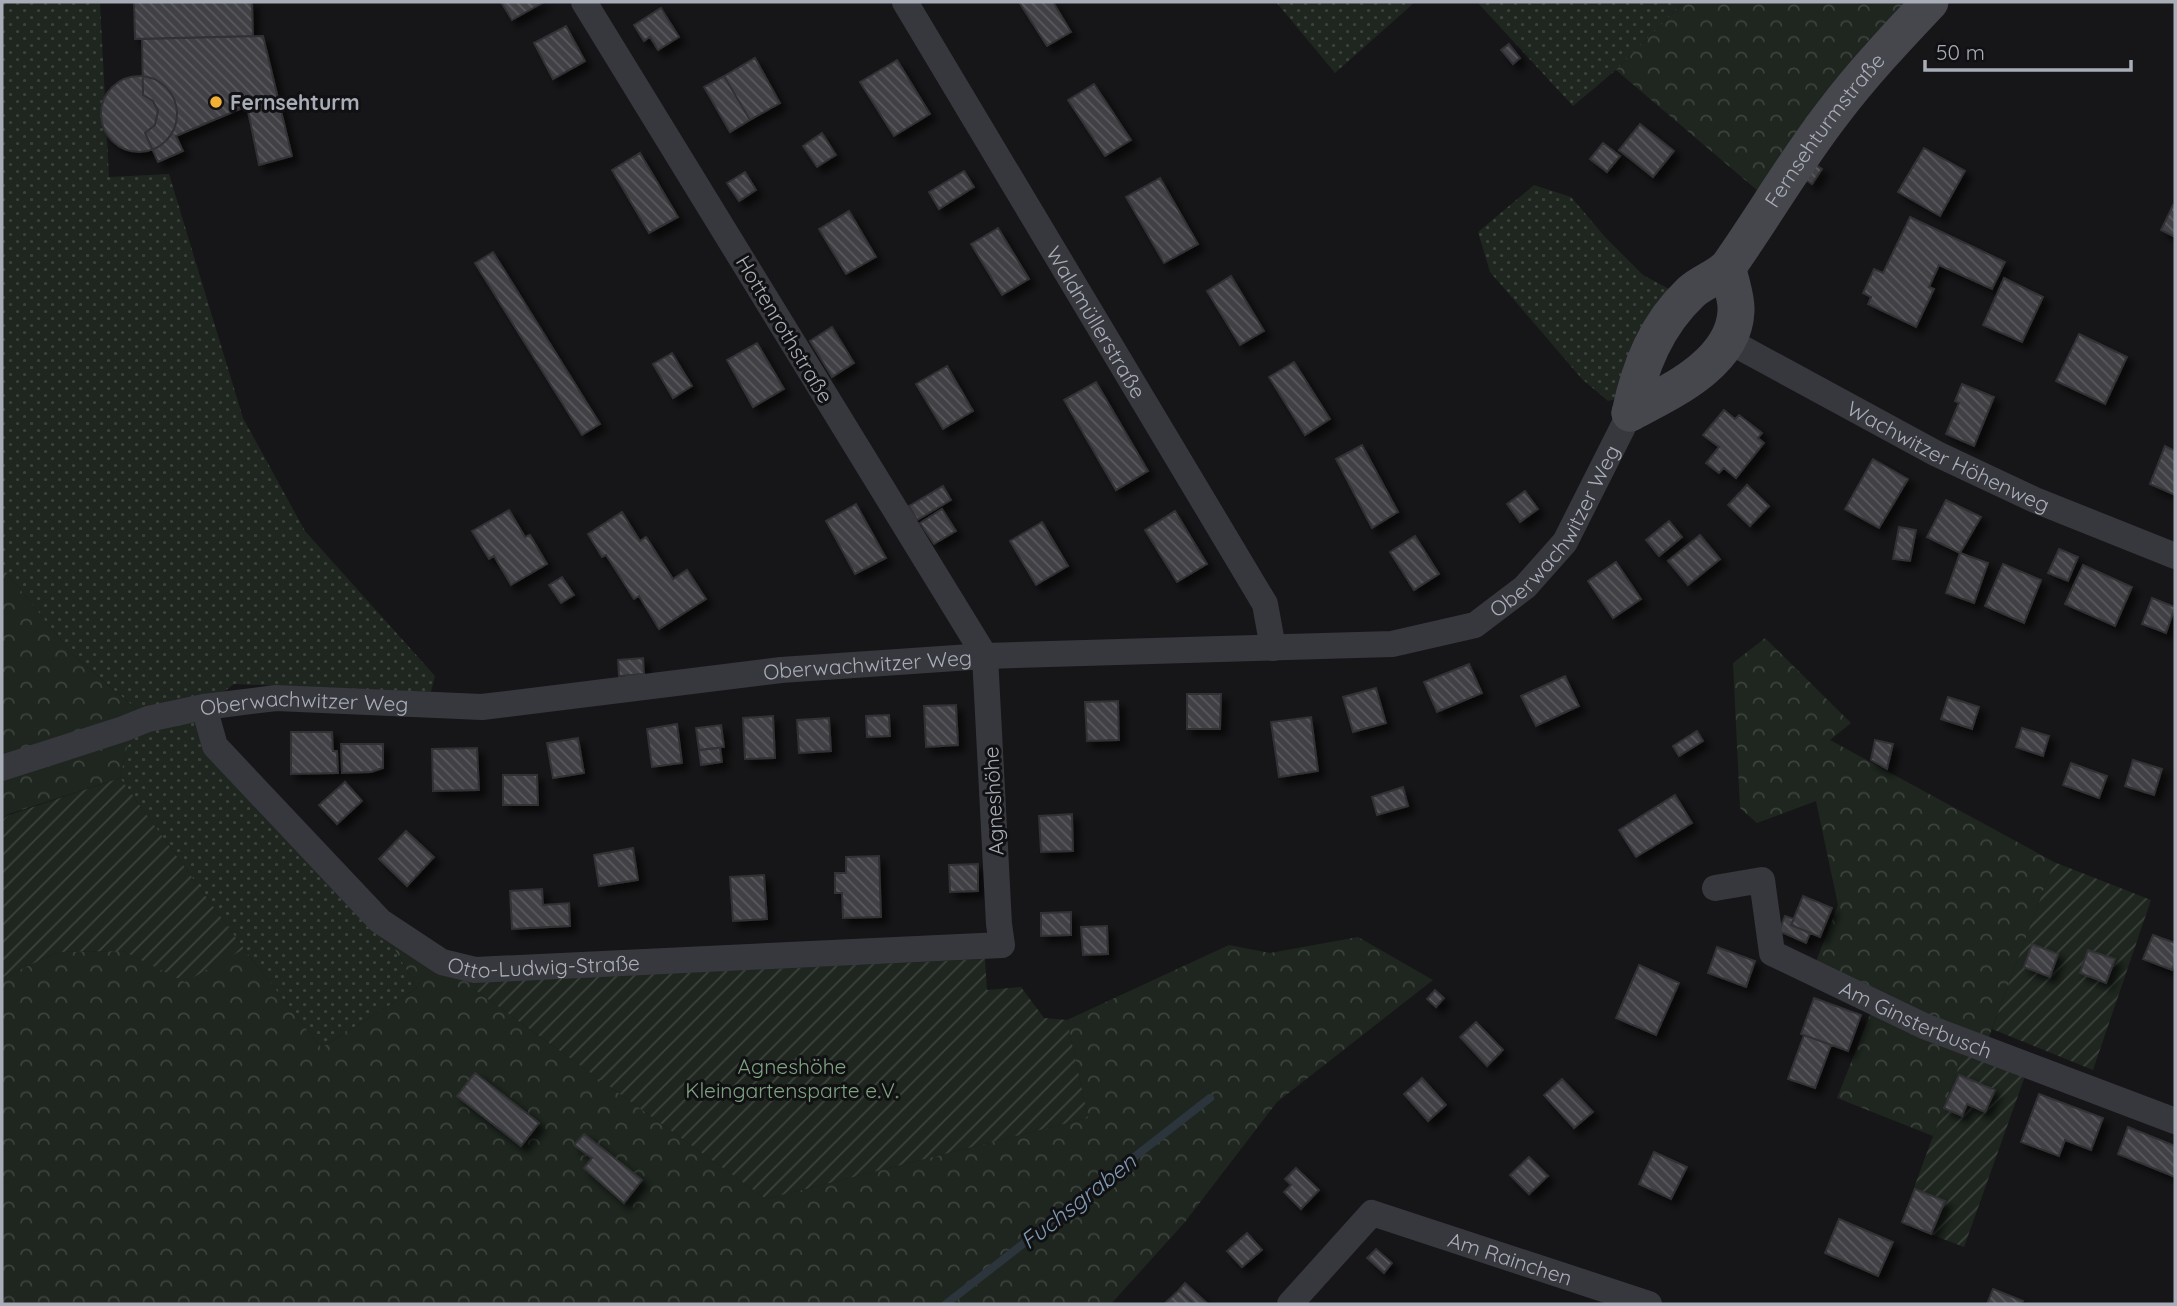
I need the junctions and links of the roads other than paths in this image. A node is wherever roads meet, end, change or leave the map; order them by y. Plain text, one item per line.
1 (584, 2) edge
2 (905, 2) edge
3 (1930, 2) edge
4 (1728, 268) junction
5 (1730, 341) junction
6 (1630, 413) junction
7 (2175, 556) edge
8 (1273, 648) junction
9 (985, 656) junction
10 (204, 707) junction
11 (2, 768) edge
12 (1715, 888) dead end
13 (1002, 945) joint
14 (2175, 1121) edge
15 (1290, 1304) edge
16 (1649, 1304) edge

1 - 9 street, Hottenrothstraße
2 - 8 street, Waldmüllerstraße
3 - 4 street, Fernsehturmstraße
4 - 5 street
4 - 6 street, Oberwachwitzer Weg
5 - 6 street
5 - 7 street, Wachwitzer Höhenweg
6 - 8 street, Oberwachwitzer Weg
8 - 9 street, Oberwachwitzer Weg
9 - 10 street, Oberwachwitzer Weg
9 - 13 street, Agneshöhe
10 - 11 street, Oberwachwitzer Weg
10 - 13 street, Otto-Ludwig-Straße
12 - 14 street, Am Ginsterbusch
15 - 16 street, Am Rainchen

